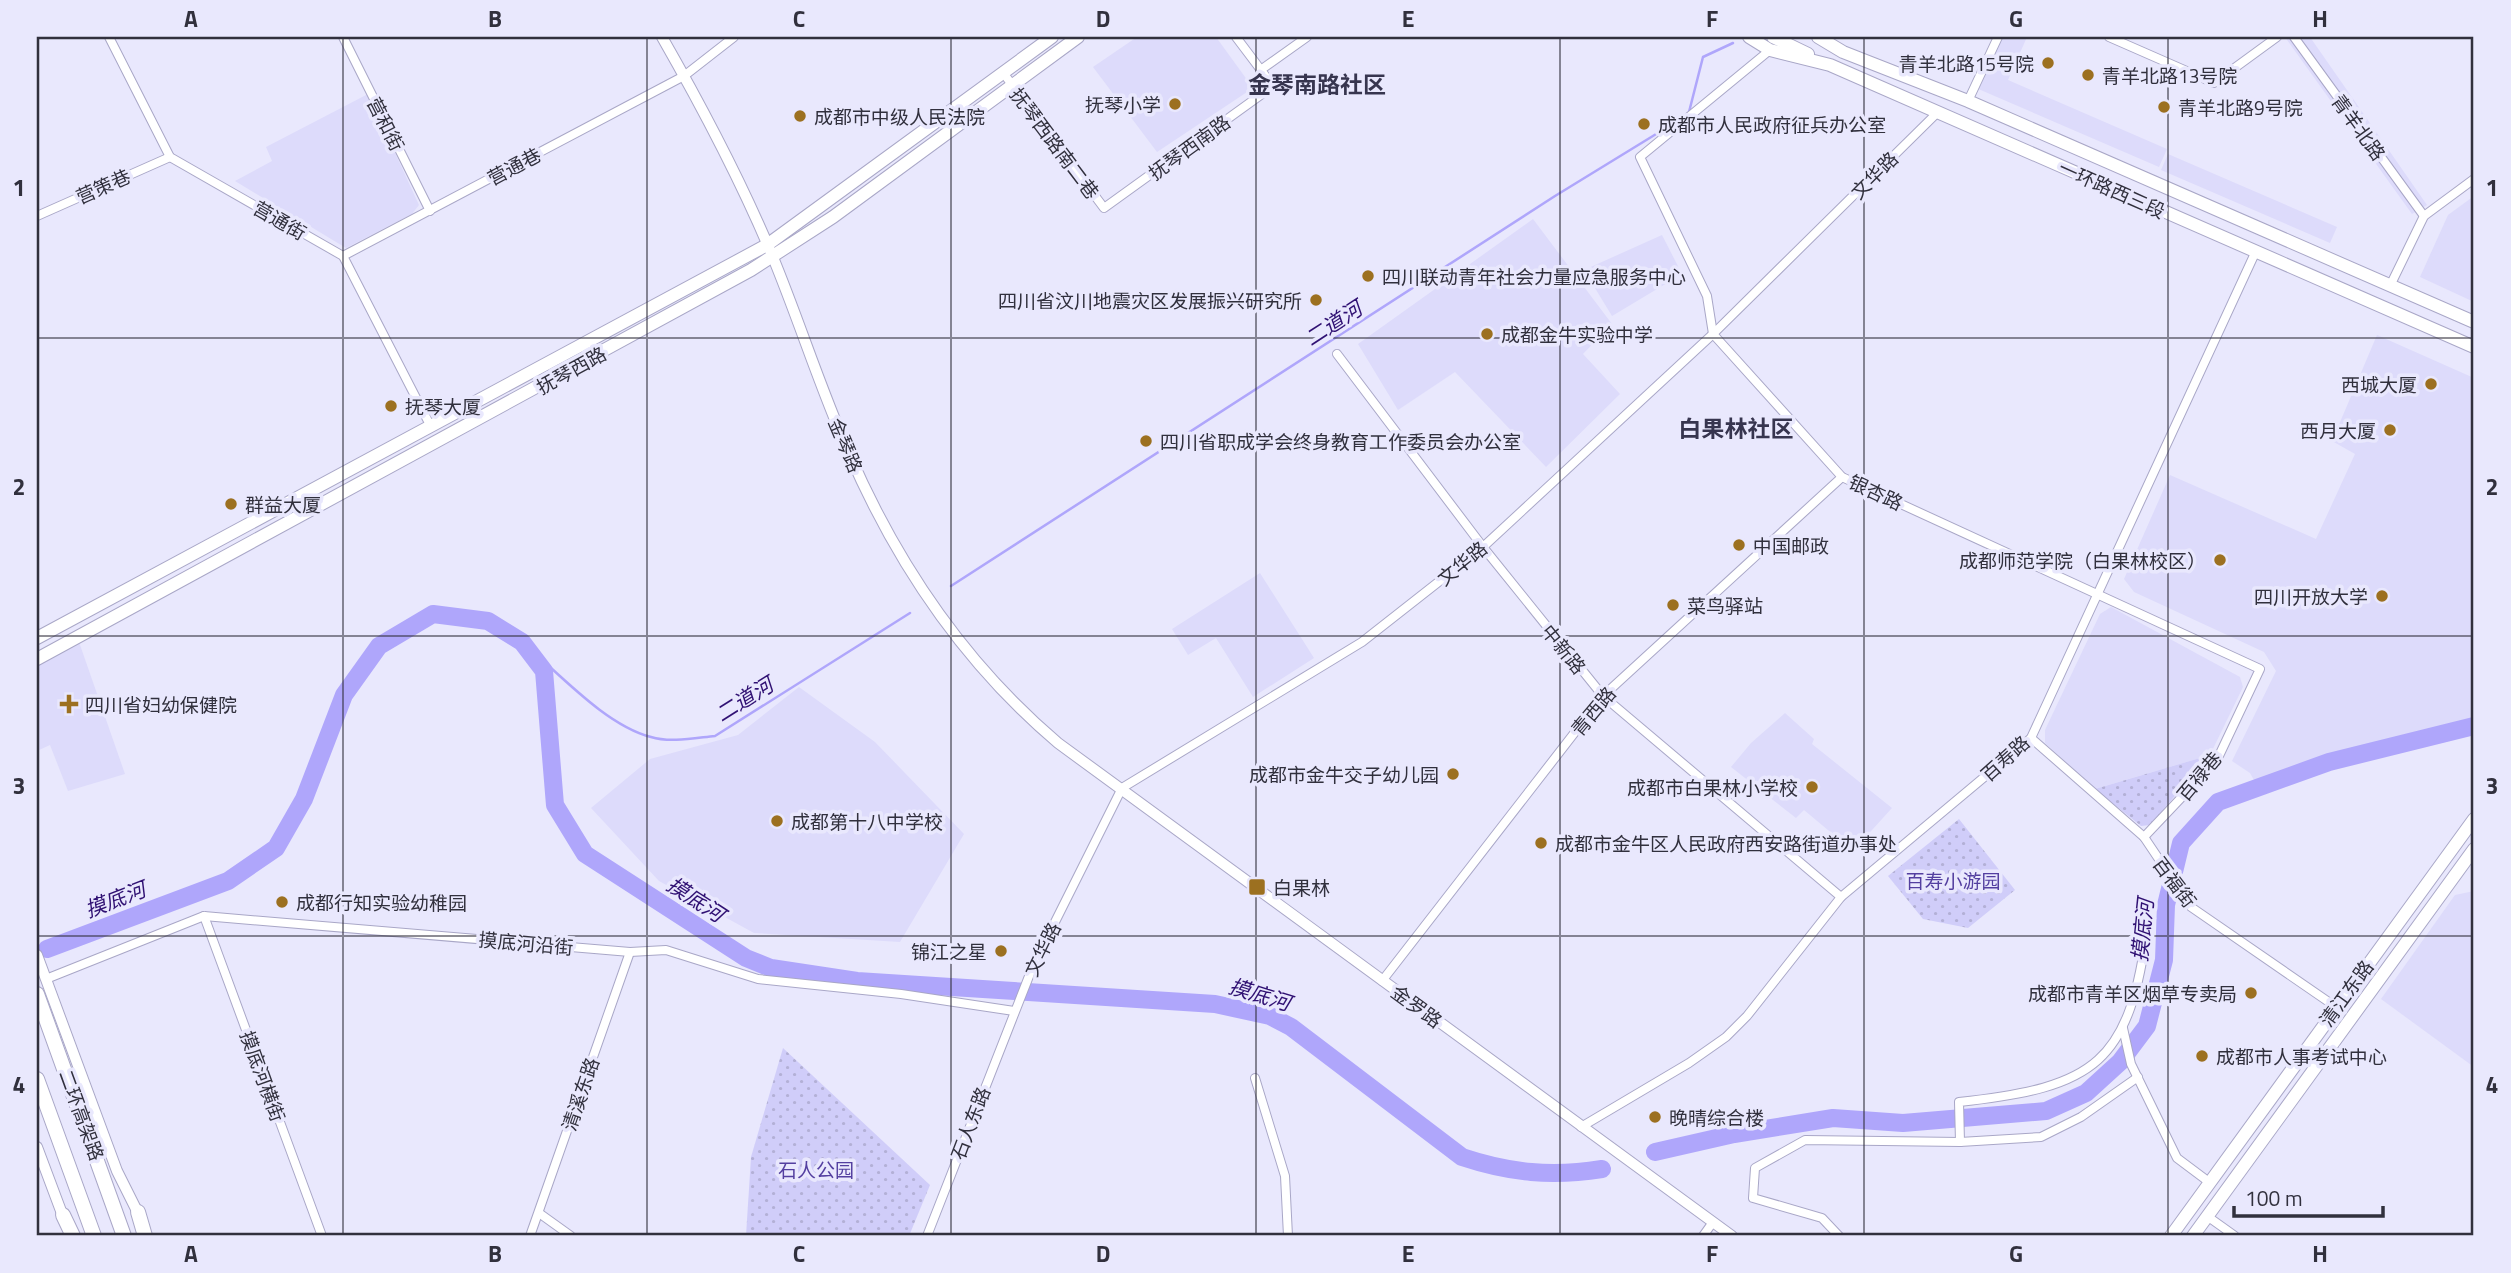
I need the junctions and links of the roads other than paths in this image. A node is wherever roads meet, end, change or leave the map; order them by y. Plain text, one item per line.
1 (109, 37) edge
2 (342, 37) edge
3 (662, 37) edge
4 (734, 37) edge
5 (1052, 37) edge
6 (1078, 37) edge
7 (1236, 37) edge
8 (1307, 37) edge
9 (1749, 37) edge
10 (1812, 37) edge
11 (1818, 37) edge
12 (1998, 37) edge
13 (2109, 37) edge
14 (2277, 37) edge
15 (2294, 37) edge
16 (1772, 43) edge
17 (1843, 52) junction
18 (1262, 69) junction
19 (684, 76) junction
20 (1009, 82) junction
21 (1968, 101) junction
22 (1937, 113) junction
23 (170, 157) junction
24 (2474, 179) edge
25 (1104, 208) joint
26 (430, 211) junction
27 (37, 216) edge
28 (2424, 216) junction
29 (770, 250) junction
30 (2256, 251) junction
31 (343, 256) junction
32 (2390, 286) junction
33 (2474, 322) edge
34 (1713, 334) junction
35 (2474, 347) edge
36 (1337, 354) dead end
37 (430, 425) junction
38 (1842, 477) junction
39 (1483, 547) junction
40 (2097, 595) junction
41 (37, 638) edge
42 (37, 659) edge
43 (2260, 669) joint
44 (1602, 696) junction
45 (2031, 738) junction
46 (1122, 788) junction
47 (2474, 819) edge
48 (2144, 837) junction
49 (2474, 849) edge
50 (1841, 897) junction
51 (204, 916) junction
52 (2148, 923) dead end
53 (630, 952) junction
54 (37, 956) edge
55 (46, 979) junction
56 (1381, 981) junction
57 (37, 994) edge
58 (2336, 1007) junction
59 (1014, 1011) junction
60 (2124, 1032) junction
61 (2138, 1077) junction
62 (1255, 1078) dead end
63 (37, 1079) edge
64 (1581, 1127) junction
65 (1960, 1142) junction
66 (37, 1147) edge
67 (2209, 1181) junction
68 (138, 1212) joint
69 (539, 1213) junction
70 (63, 1214) joint
71 (2207, 1216) junction
72 (1713, 1223) junction
73 (72, 1236) edge
74 (94, 1236) edge
75 (124, 1236) edge
76 (146, 1236) edge
77 (322, 1236) edge
78 (530, 1236) edge
79 (571, 1236) edge
80 (927, 1236) edge
81 (1287, 1236) edge
82 (1703, 1236) edge
83 (1732, 1236) edge
84 (1839, 1236) edge
85 (2171, 1236) edge
86 (2193, 1236) edge
87 (2235, 1236) edge

1 - 23 street
2 - 26 street, 营和街
3 - 19 street, 金琴路
4 - 19 street, 营通巷
5 - 29 main road, 抚琴西路
6 - 20 main road, 抚琴西路
7 - 18 street
8 - 18 street
9 - 16 main road, 一环路西三段
10 - 17 main road
11 - 17 main road, 一环路西三段
12 - 21 street
13 - 14 street
15 - 28 street, 青羊北路
16 - 22 main road, 一环路西三段
16 - 34 street
17 - 21 main road, 一环路西三段
18 - 25 street, 抚琴西南路
19 - 26 street, 营通巷
19 - 29 street, 金琴路
20 - 25 street, 抚琴西路南二巷
20 - 29 main road, 抚琴西路
21 - 32 main road, 一环路西三段
22 - 30 main road, 一环路西三段
22 - 34 street, 文华路
23 - 27 street, 营策巷
23 - 31 street, 营通街
24 - 28 street
26 - 31 street, 营通巷
28 - 32 street
29 - 37 main road, 抚琴西路
29 - 42 main road, 抚琴西路
29 - 46 street, 金琴路
30 - 35 main road, 一环路西三段
30 - 40 street, 百寿路
31 - 37 street
32 - 33 main road, 一环路西三段
34 - 38 street, 银杏路
34 - 39 street, 文华路
36 - 39 street, 中新路
37 - 41 main road, 抚琴西路
38 - 40 street, 银杏路
38 - 44 street, 青西路
39 - 44 street, 中新路
39 - 46 street, 文华路
40 - 43 street, 银杏路
40 - 45 street, 百寿路
43 - 48 street, 百禄巷
44 - 50 street, 中新路
44 - 56 street, 青西路
45 - 48 street, 百福街
45 - 50 street, 百寿路
46 - 56 street, 金罗路
46 - 59 street, 文华路
47 - 58 main road, 清江东路
48 - 58 street, 百福街
49 - 71 main road, 清江东路
50 - 64 street, 百寿路
51 - 53 street, 摸底河沿街
51 - 55 street, 摸底河沿街
51 - 77 street, 摸底河横街
52 - 60 street
53 - 59 street, 摸底河沿街
53 - 69 street, 清溪东路
54 - 55 street
55 - 68 street
56 - 64 street, 金罗路
57 - 75 highway, 二环高架路
58 - 67 main road, 清江东路
59 - 80 street, 石人东路
60 - 61 street
60 - 65 street
61 - 65 street
61 - 67 street
62 - 81 street
63 - 74 highway, 二环高架路
64 - 72 street, 金罗路
65 - 84 street
66 - 70 street
67 - 85 main road, 清江东路
68 - 76 highway
69 - 78 street, 清溪东路
69 - 79 street
70 - 73 highway
71 - 86 main road, 清江东路
71 - 87 street
72 - 82 street
72 - 83 street, 金罗路

